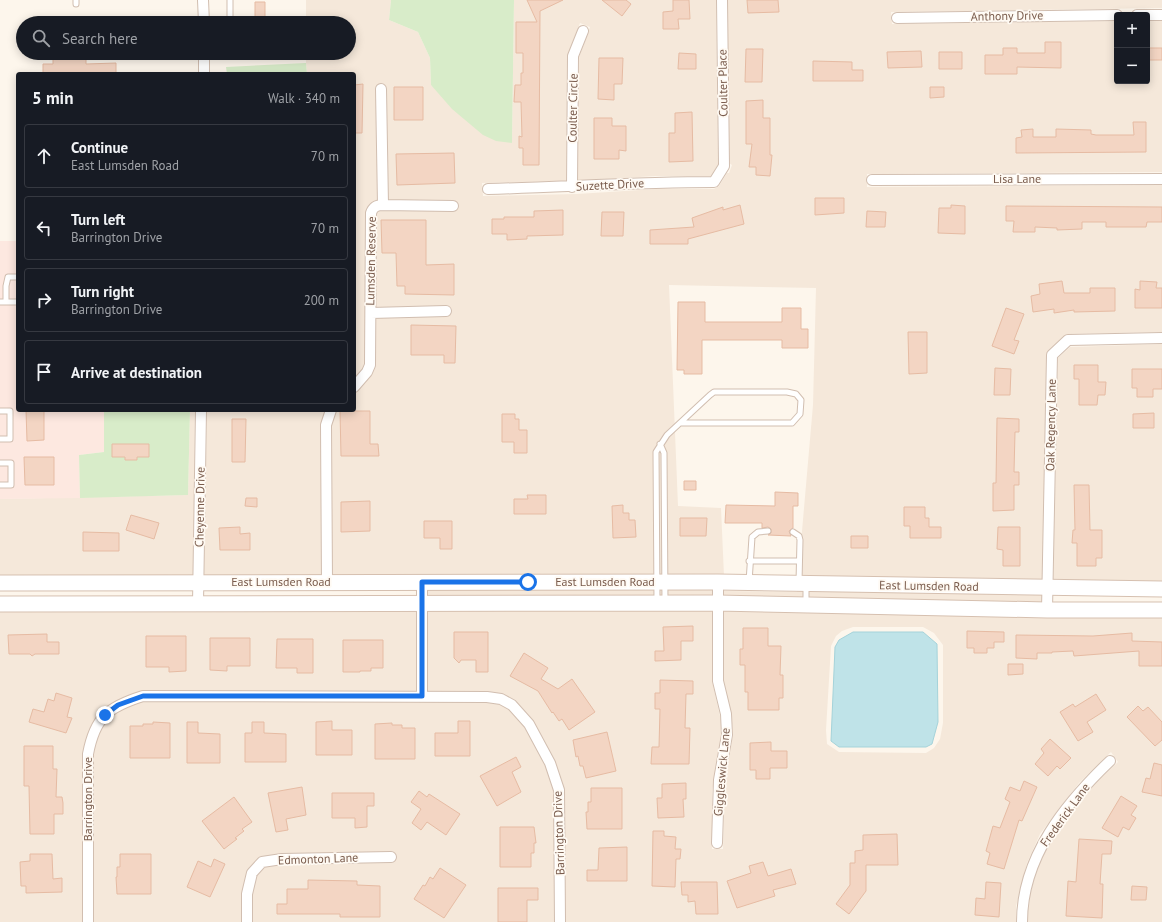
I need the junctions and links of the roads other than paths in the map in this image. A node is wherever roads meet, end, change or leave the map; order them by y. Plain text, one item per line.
1 (203, 0) edge
2 (230, 0) edge
3 (722, 0) edge
4 (1114, 15) edge
5 (1150, 15) edge
6 (1162, 15) edge
7 (204, 16) edge
8 (230, 16) edge
9 (897, 18) dead end
10 (583, 31) dead end
11 (204, 60) edge
12 (204, 72) edge
13 (381, 89) dead end
14 (724, 166) joint
15 (1162, 178) edge
16 (872, 180) dead end
17 (572, 187) junction
18 (488, 189) dead end
19 (383, 205) junction
20 (453, 206) dead end
21 (16, 277) edge
22 (0, 302) edge
23 (6, 302) junction
24 (16, 302) edge
25 (446, 311) dead end
26 (371, 313) junction
27 (1162, 338) edge
28 (356, 385) edge
29 (0, 411) edge
30 (201, 412) edge
31 (330, 412) edge
32 (680, 423) junction
33 (0, 439) edge
34 (660, 444) junction
35 (0, 463) edge
36 (0, 485) edge
37 (768, 531) dead end
38 (793, 532) dead end
39 (749, 561) junction
40 (799, 561) junction
41 (327, 582) junction
42 (422, 582) junction
43 (661, 582) junction
44 (718, 582) junction
45 (0, 583) edge
46 (198, 583) junction
47 (748, 583) junction
48 (803, 584) junction
49 (1047, 589) junction
50 (1162, 589) edge
51 (422, 603) junction
52 (661, 603) junction
53 (717, 603) junction
54 (0, 604) edge
55 (198, 604) junction
56 (806, 604) junction
57 (1047, 610) junction
58 (1162, 610) edge
59 (422, 696) junction
60 (1110, 761) dead end
61 (717, 843) dead end
62 (391, 857) dead end
63 (88, 922) edge
64 (247, 922) edge
65 (560, 922) edge
66 (1022, 922) edge

1 - 7 street
2 - 8 lane
3 - 14 street, Coulter Place
4 - 9 street, Anthony Drive
5 - 6 street
10 - 17 street, Coulter Circle
11 - 12 street
13 - 19 street, Lumsden Reserve
14 - 17 street, Suzette Drive
15 - 16 street, Lisa Lane
17 - 18 street, Suzette Drive
19 - 20 street
19 - 26 street, Lumsden Reserve
21 - 23 lane
22 - 23 lane
23 - 24 lane
25 - 26 street
26 - 28 street, Lumsden Reserve
27 - 49 street, Oak Regency Lane
29 - 33 lane
30 - 46 street, Cheyenne Drive
31 - 41 street
32 - 32 lane
32 - 34 lane
34 - 43 lane
34 - 43 lane
35 - 36 lane
37 - 39 lane
38 - 40 lane
39 - 40 lane
39 - 47 lane
40 - 48 lane
41 - 42 main road, East Lumsden Road
41 - 46 main road, East Lumsden Road
42 - 43 main road, East Lumsden Road
42 - 51 street
43 - 44 main road, East Lumsden Road
43 - 52 lane
43 - 52 lane
44 - 47 main road, East Lumsden Road
44 - 53 street, Giggleswick Lane
45 - 46 main road, East Lumsden Road
46 - 55 street, Cheyenne Drive
47 - 48 main road, East Lumsden Road
48 - 49 main road, East Lumsden Road
48 - 56 lane
49 - 50 main road, East Lumsden Road
49 - 57 street, Oak Regency Lane
51 - 52 main road, East Lumsden Road
51 - 55 main road, East Lumsden Road
51 - 59 street
52 - 53 main road, East Lumsden Road
53 - 56 main road, East Lumsden Road
53 - 61 street, Giggleswick Lane
54 - 55 main road, East Lumsden Road
56 - 57 main road, East Lumsden Road
57 - 58 main road, East Lumsden Road
59 - 63 street, Barrington Drive
59 - 65 street, Barrington Drive
60 - 66 street, Frederick Lane
62 - 64 street, Edmonton Lane

